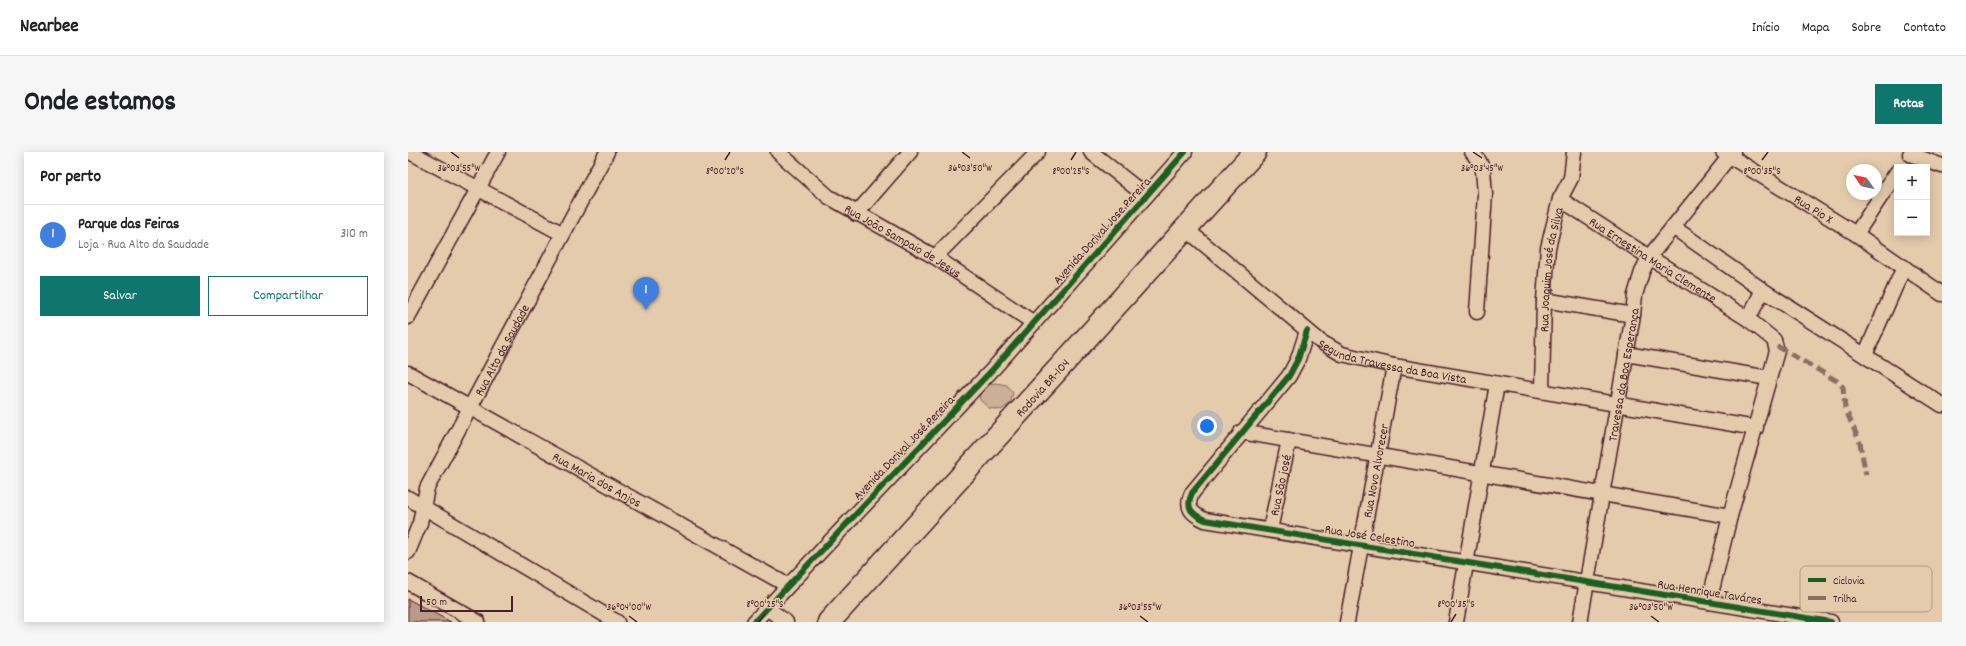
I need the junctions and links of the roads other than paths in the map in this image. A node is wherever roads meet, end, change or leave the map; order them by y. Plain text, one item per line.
1 (410, 152) edge
2 (498, 152) edge
3 (607, 152) edge
4 (778, 152) edge
5 (910, 152) edge
6 (1038, 152) edge
7 (1091, 152) edge
8 (1184, 152) edge
9 (1255, 152) edge
10 (1472, 152) edge
11 (1574, 152) edge
12 (1728, 153) edge
13 (1910, 153) edge
14 (1941, 162) edge
15 (1902, 164) edge
16 (1894, 177) edge
17 (479, 188) junction
18 (1146, 196) junction
19 (1560, 199) junction
20 (856, 214) junction
21 (1673, 227) junction
22 (1186, 229) junction
23 (563, 234) junction
24 (1856, 234) junction
25 (935, 257) junction
26 (1649, 257) junction
27 (1904, 267) junction
28 (1761, 288) junction
29 (1942, 294) edge
30 (1544, 300) junction
31 (1477, 312) dead end
32 (1633, 315) junction
33 (408, 317) edge
34 (1748, 319) junction
35 (1034, 323) junction
36 (1307, 331) junction
37 (1626, 354) junction
38 (1865, 356) junction
39 (1394, 366) junction
40 (408, 373) edge
41 (1769, 378) junction
42 (1497, 384) junction
43 (1542, 390) junction
44 (1618, 404) junction
45 (1942, 405) edge
46 (469, 408) junction
47 (1756, 428) junction
48 (1241, 432) junction
49 (1289, 440) junction
50 (1377, 454) junction
51 (1482, 473) junction
52 (1602, 494) junction
53 (408, 498) edge
54 (423, 507) junction
55 (1730, 516) junction
56 (1270, 530) junction
57 (1362, 545) junction
58 (408, 552) edge
59 (1467, 562) junction
60 (408, 582) edge
61 (1586, 582) junction
62 (787, 585) junction
63 (1709, 602) junction
64 (767, 608) junction
65 (478, 622) edge
66 (617, 622) edge
67 (754, 622) edge
68 (786, 622) edge
69 (829, 622) edge
70 (1347, 622) edge
71 (1456, 622) edge
72 (1580, 622) edge
73 (1831, 622) edge

1 - 17 street
2 - 17 street
3 - 23 street, Rua Alto da Saudade
4 - 20 street, Rua João Sampaio de Jesus
5 - 20 street
6 - 25 street
7 - 18 street
8 - 18 street, Avenida Dorival Jose Pereira
9 - 22 highway, Rodovia BR-104
10 - 31 street
11 - 19 street, Rua Joaquim José da Silva
12 - 21 street, Travessa da Boa Esperança
12 - 24 street, Rua Pio X
13 - 14 street
13 - 15 street
16 - 24 street
17 - 23 street
17 - 33 street
18 - 35 street, Avenida Dorival Jose Pereira
19 - 26 street, Rua Ernestina Maria Clemente
19 - 30 street, Rua Joaquim José da Silva
20 - 25 street, Rua João Sampaio de Jesus
21 - 26 street, Travessa da Boa Esperança
21 - 28 street
22 - 36 street, Segunda Travessa da Boa Vista
22 - 69 highway, Rodovia BR-104
23 - 46 street, Rua Alto da Saudade
24 - 27 street, Rua Pio X
25 - 35 street, Rua João Sampaio de Jesus
26 - 32 street, Travessa da Boa Esperança
26 - 34 street, Rua Ernestina Maria Clemente
27 - 29 street, Rua Pio X
27 - 38 street
28 - 34 street
28 - 38 street
30 - 32 street
30 - 43 street, Rua Joaquim José da Silva
32 - 37 street, Travessa da Boa Esperança
34 - 41 street, Rua Ernestina Maria Clemente
35 - 62 street, Avenida Dorival José Pereira
36 - 39 street, Segunda Travessa da Boa Vista
36 - 48 street, Rua José Celestino
37 - 41 street
37 - 44 street, Travessa da Boa Esperança
38 - 45 street
39 - 42 street, Segunda Travessa da Boa Vista
39 - 50 street, Rua Novo Alvorecer
40 - 46 street, Rua Maria dos Anjos
41 - 47 street, Rua Ernestina Maria Clemente
42 - 43 street, Segunda Travessa da Boa Vista
42 - 51 street
43 - 44 street, Segunda Travessa da Boa Vista
44 - 47 street, Segunda Travessa da Boa Vista
44 - 52 street, Travessa da Boa Esperança
46 - 54 street, Rua Alto da Saudade
46 - 62 street, Rua Maria dos Anjos
47 - 55 street, Rua Ernestina Maria Clemente
48 - 49 street
48 - 56 street, Rua José Celestino
49 - 50 street
49 - 56 street, Rua São josé
50 - 51 street
50 - 57 street, Rua Novo Alvorecer
51 - 52 street
51 - 59 street
52 - 55 street
52 - 61 street, Travessa da Boa Esperança
53 - 54 street
54 - 58 street, Rua Alto da Saudade
54 - 66 street
55 - 63 street, Rua Ernestina Maria Clemente
56 - 57 street, Rua José Celestino
57 - 59 street, Rua José Celestino
57 - 70 street, Rua Novo Alvorecer
59 - 61 street, Rua José Celestino
59 - 71 street
60 - 65 street
61 - 63 street, Rua Henrique Taváres
61 - 72 street, Travessa da Boa Esperança
62 - 64 street, Avenida Dorival José Pereira
63 - 73 street, Rua Henrique Taváres
64 - 67 street, Avenida Dorival José Pereira
64 - 68 street

